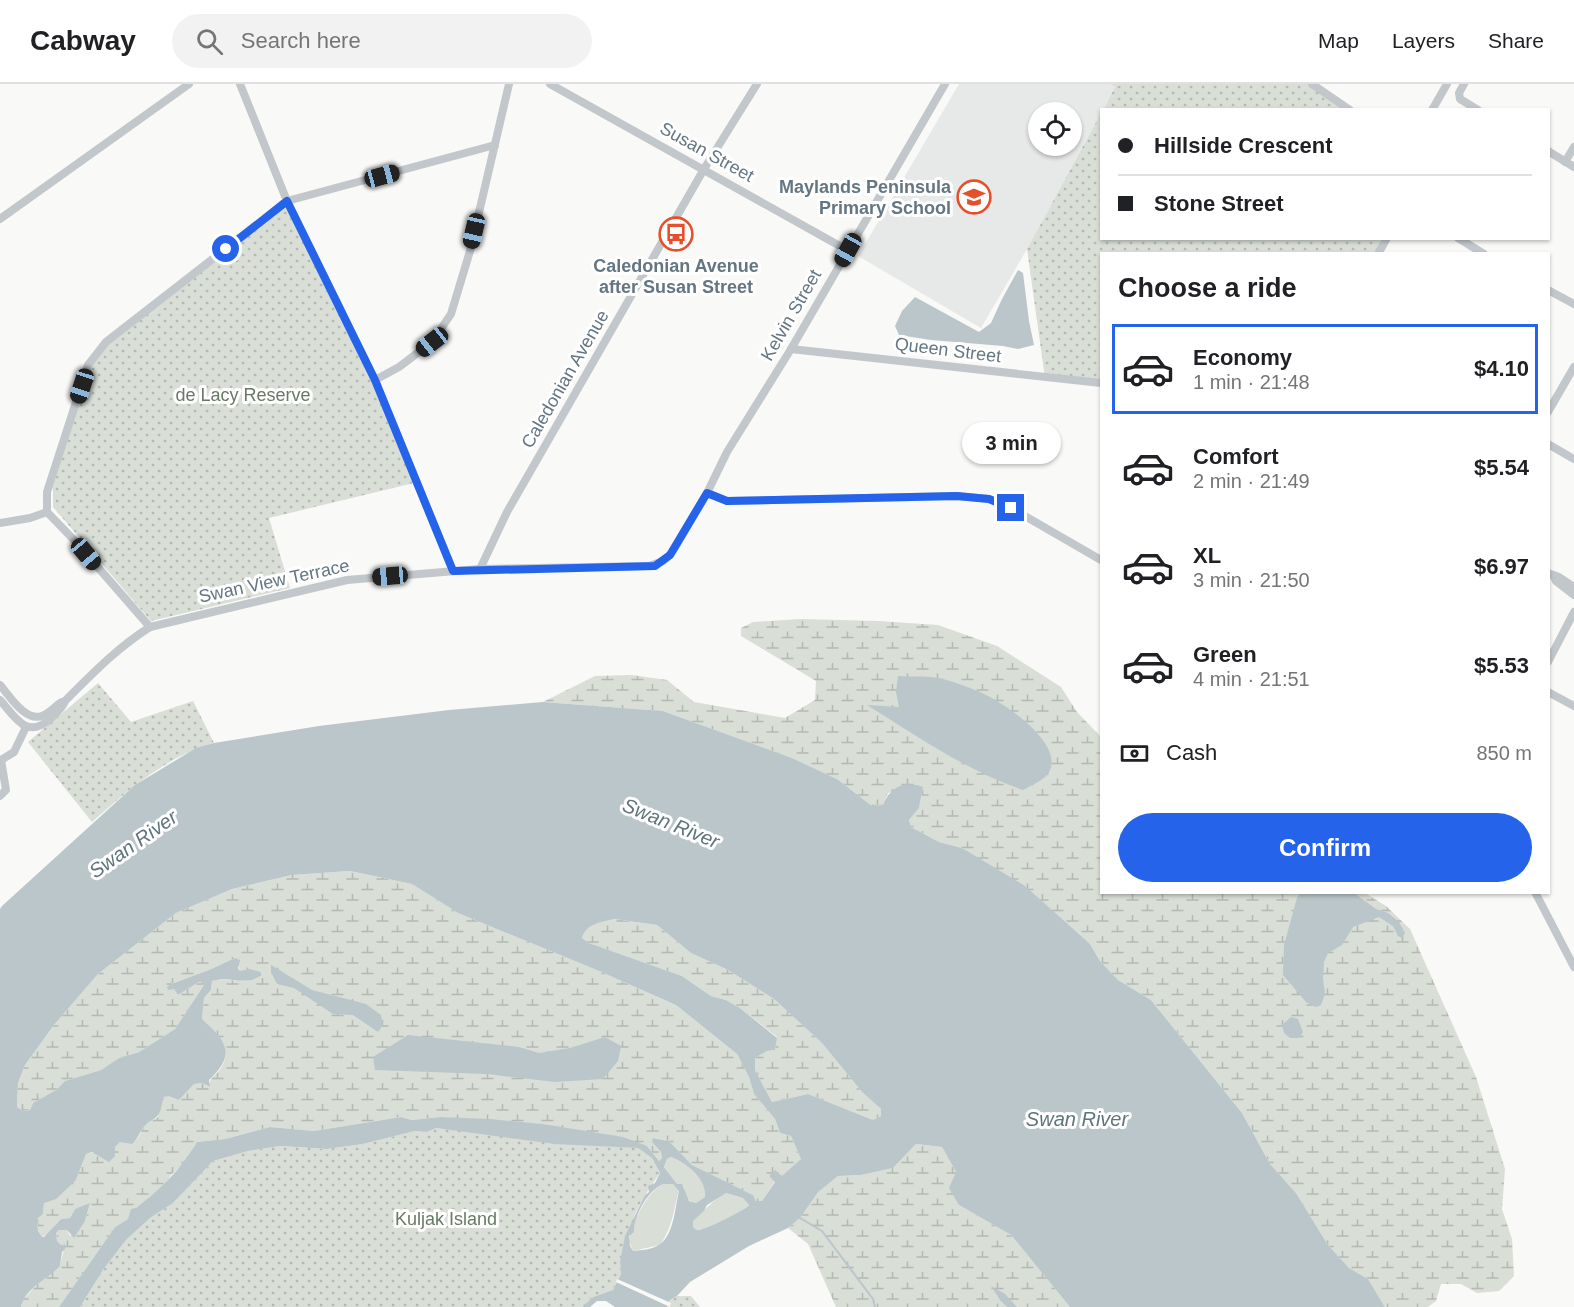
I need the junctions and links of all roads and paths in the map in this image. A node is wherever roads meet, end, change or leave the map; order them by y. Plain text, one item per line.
1 (240, 84) edge
2 (509, 84) edge
3 (550, 84) edge
4 (757, 84) edge
5 (945, 84) edge
6 (1312, 84) edge
7 (1447, 84) edge
8 (1464, 84) edge
9 (187, 85) edge
10 (1347, 108) edge
11 (1433, 108) edge
12 (1475, 108) edge
13 (495, 145) junction
14 (1574, 147) edge
15 (1550, 153) edge
16 (1565, 162) junction
17 (1574, 167) edge
18 (704, 169) junction
19 (287, 201) junction
20 (1, 221) edge
21 (1461, 240) edge
22 (848, 250) junction
23 (1481, 252) edge
24 (1550, 291) edge
25 (1574, 304) edge
26 (791, 350) junction
27 (1574, 367) edge
28 (375, 380) junction
29 (1100, 383) edge
30 (1550, 409) edge
31 (1550, 445) edge
32 (1574, 459) edge
33 (707, 493) junction
34 (47, 512) junction
35 (0, 523) edge
36 (1100, 559) edge
37 (663, 561) joint
38 (480, 569) junction
39 (453, 571) junction
40 (1551, 575) edge
41 (1574, 587) edge
42 (1574, 595) edge
43 (1574, 612) edge
44 (150, 627) junction
45 (1550, 658) edge
46 (0, 685) edge
47 (1550, 693) edge
48 (0, 700) edge
49 (65, 701) junction
50 (1574, 706) edge
51 (29, 728) junction
52 (1, 760) edge
53 (0, 796) edge
54 (1536, 894) edge
55 (1574, 967) edge

1 - 19 street
2 - 13 street
3 - 18 street, Susan Street
4 - 18 street, Caledonian Avenue
5 - 22 street, Kelvin Street
6 - 10 street
7 - 11 street
8 - 12 street
9 - 20 street
13 - 19 street
13 - 28 street
14 - 16 street
15 - 16 street
16 - 17 street
18 - 22 street, Susan Street
18 - 38 street, Caledonian Avenue
19 - 28 street
19 - 34 street
21 - 23 street
22 - 26 street, Kelvin Street
24 - 25 street
26 - 29 street, Queen Street
26 - 33 street, Kelvin Street
27 - 30 street
28 - 39 street
31 - 32 street
33 - 36 street
33 - 37 street, Kelvin Street
34 - 35 street
34 - 44 street
37 - 38 street, Swan View Terrace
38 - 39 street, Swan View Terrace
39 - 44 street, Swan View Terrace
40 - 41 street
40 - 42 street
43 - 45 street
44 - 49 street, Swan View Terrace
46 - 49 street, Swan View Terrace
47 - 50 street
48 - 51 street
49 - 51 street, Swan View Terrace
51 - 52 street
52 - 53 street
54 - 55 street

